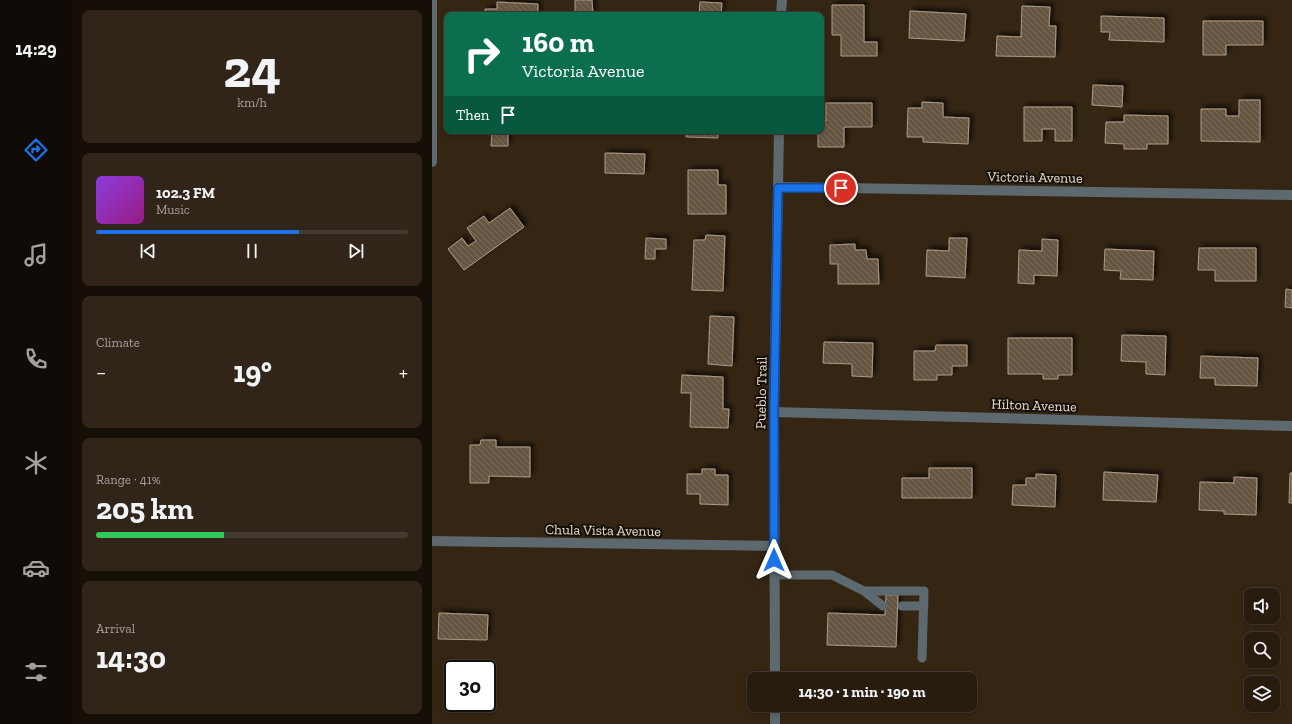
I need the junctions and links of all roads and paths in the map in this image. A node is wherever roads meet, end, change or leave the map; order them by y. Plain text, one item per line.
1 (432, 0) edge
2 (782, 0) edge
3 (781, 12) edge
4 (779, 134) edge
5 (432, 162) edge
6 (778, 188) junction
7 (1292, 195) edge
8 (774, 412) junction
9 (1292, 426) edge
10 (432, 541) edge
11 (774, 546) junction
12 (774, 575) junction
13 (864, 591) junction
14 (883, 606) dead end
15 (902, 606) dead end
16 (924, 606) junction
17 (922, 658) dead end
18 (775, 672) edge
19 (775, 712) edge
20 (775, 724) edge

1 - 5 street
2 - 3 street
4 - 6 street, Pueblo Trail
6 - 7 street, Victoria Avenue
6 - 8 street, Pueblo Trail
8 - 9 street, Hilton Avenue
8 - 11 street, Pueblo Trail
10 - 11 street, Chula Vista Avenue
11 - 12 street, Pueblo Trail
12 - 13 lane
12 - 18 street, Pueblo Trail
13 - 14 lane
13 - 16 lane
15 - 16 lane
16 - 17 lane
19 - 20 street

